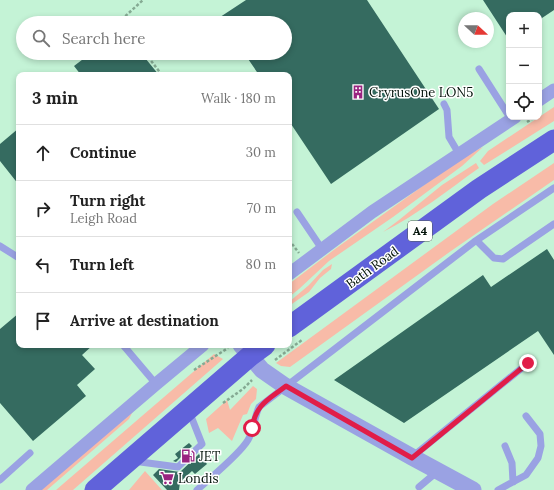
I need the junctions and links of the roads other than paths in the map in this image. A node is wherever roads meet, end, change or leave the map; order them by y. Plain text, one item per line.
1 (479, 69) dead end
2 (554, 90) edge
3 (542, 98) edge
4 (444, 104) dead end
5 (506, 110) edge
6 (507, 120) edge
7 (554, 140) edge
8 (459, 154) junction
9 (554, 188) edge
10 (297, 212) dead end
11 (554, 224) edge
12 (477, 240) junction
13 (0, 246) edge
14 (322, 249) junction
15 (16, 256) edge
16 (292, 270) edge
17 (298, 332) edge
18 (126, 348) edge
19 (199, 348) edge
20 (254, 354) edge
21 (528, 363) dead end
22 (156, 384) junction
23 (286, 386) junction
24 (188, 409) junction
25 (526, 416) dead end
26 (505, 446) dead end
27 (30, 453) dead end
28 (412, 458) junction
29 (128, 461) junction
30 (438, 471) junction
31 (0, 480) edge
32 (513, 482) junction
33 (419, 487) dead end
34 (32, 490) edge
35 (95, 490) edge
36 (197, 490) edge
37 (472, 490) edge
38 (498, 490) edge

1 - 5 lane
2 - 3 street
4 - 8 lane
6 - 8 street
7 - 17 main road, Bath Road / A4
8 - 14 street
9 - 12 lane
10 - 14 lane
11 - 12 lane
12 - 23 lane
13 - 15 lane
14 - 16 street
18 - 22 lane
19 - 22 street
20 - 23 street
20 - 24 main road
21 - 28 lane
22 - 34 street
23 - 28 street
23 - 36 lane
24 - 29 main road
24 - 29 lane
25 - 32 lane
26 - 32 lane
27 - 31 lane
28 - 30 street
29 - 35 main road
30 - 33 lane
30 - 37 street
32 - 38 lane

